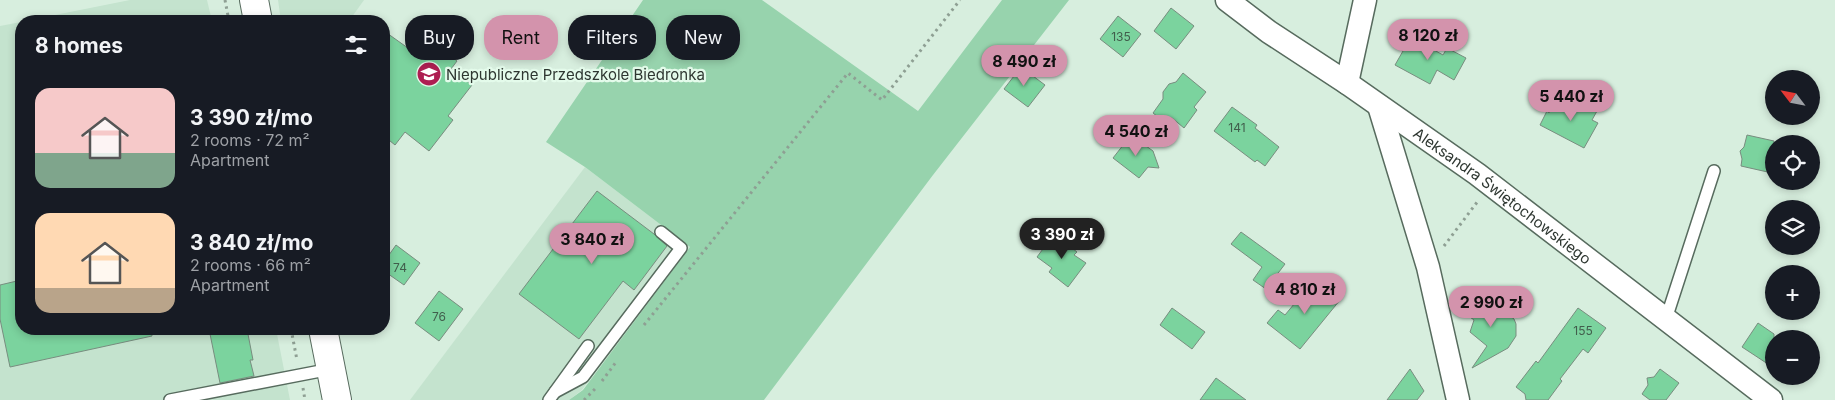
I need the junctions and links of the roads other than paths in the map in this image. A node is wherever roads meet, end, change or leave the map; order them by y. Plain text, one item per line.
1 (254, 0) edge
2 (1227, 0) edge
3 (1364, 0) edge
4 (257, 15) edge
5 (1347, 83) junction
6 (1379, 106) junction
7 (1714, 171) dead end
8 (660, 232) dead end
9 (1666, 319) junction
10 (324, 335) edge
11 (588, 346) dead end
12 (331, 369) junction
13 (552, 396) edge
14 (170, 400) edge
15 (337, 400) edge
16 (1458, 400) edge
17 (1771, 400) edge

1 - 4 street
2 - 5 street, Aleksandra Świętochowskiego
3 - 5 street
5 - 6 street, Aleksandra Świętochowskiego
6 - 9 street, Aleksandra Świętochowskiego
6 - 16 street
7 - 9 lane
8 - 13 lane
9 - 17 street, Aleksandra Świętochowskiego
10 - 12 street
11 - 13 lane
12 - 14 lane
12 - 15 street

